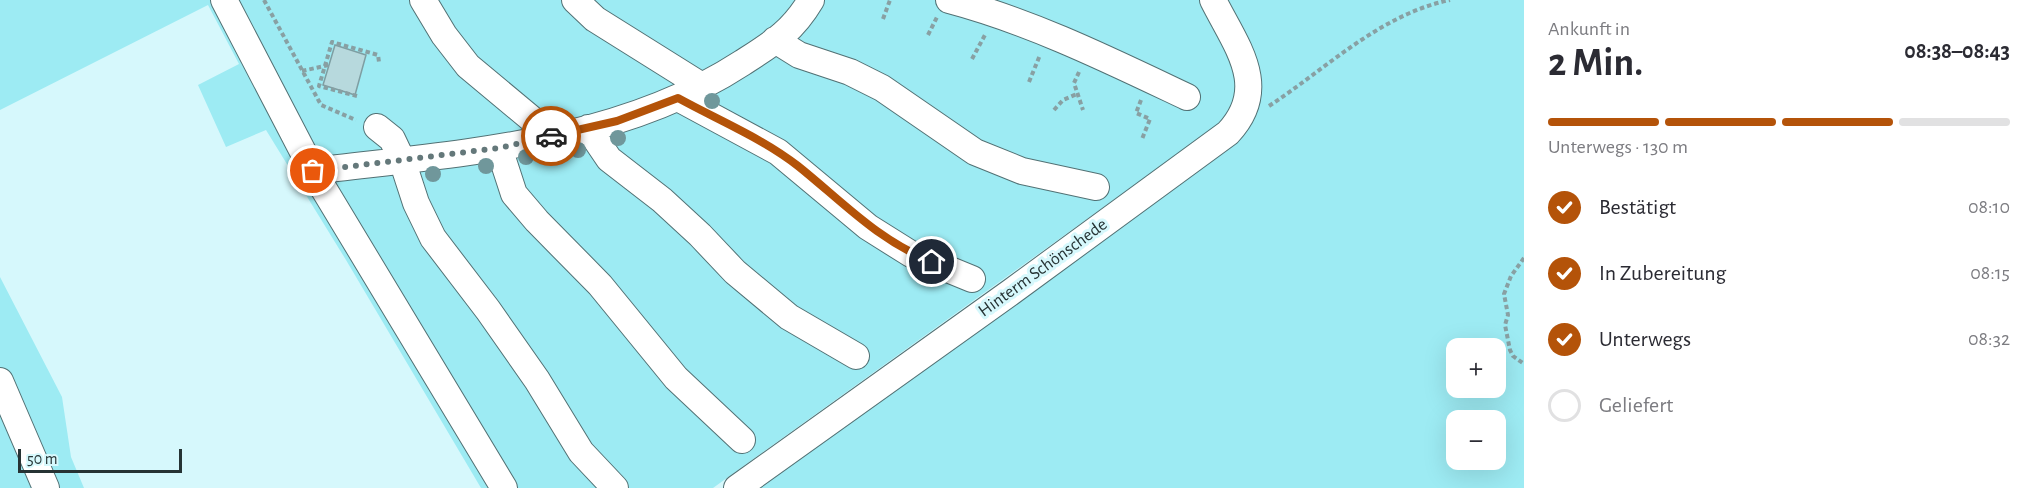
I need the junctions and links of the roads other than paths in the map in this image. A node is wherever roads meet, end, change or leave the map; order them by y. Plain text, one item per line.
1 (224, 0) edge
2 (423, 0) edge
3 (574, 0) edge
4 (812, 0) edge
5 (949, 0) edge
6 (1213, 0) edge
7 (776, 40) junction
8 (702, 86) junction
9 (1186, 97) dead end
10 (678, 98) junction
11 (377, 127) road end
12 (588, 128) junction
13 (552, 136) junction
14 (499, 148) junction
15 (402, 160) junction
16 (313, 171) junction
17 (1096, 187) dead end
18 (972, 279) dead end
19 (856, 356) dead end
20 (0, 381) edge
21 (742, 440) dead end
22 (46, 488) edge
23 (504, 488) edge
24 (615, 488) edge
25 (736, 488) edge

1 - 16 street
2 - 13 street
3 - 8 street
4 - 7 street
5 - 9 street
6 - 25 street, Hinterm Schönschede
7 - 8 street
7 - 17 street
8 - 10 street
10 - 12 street
10 - 18 street
11 - 15 street
12 - 13 street
12 - 19 street
13 - 14 street
14 - 15 street
14 - 21 street
15 - 16 street
15 - 24 street
16 - 23 street
20 - 22 street

